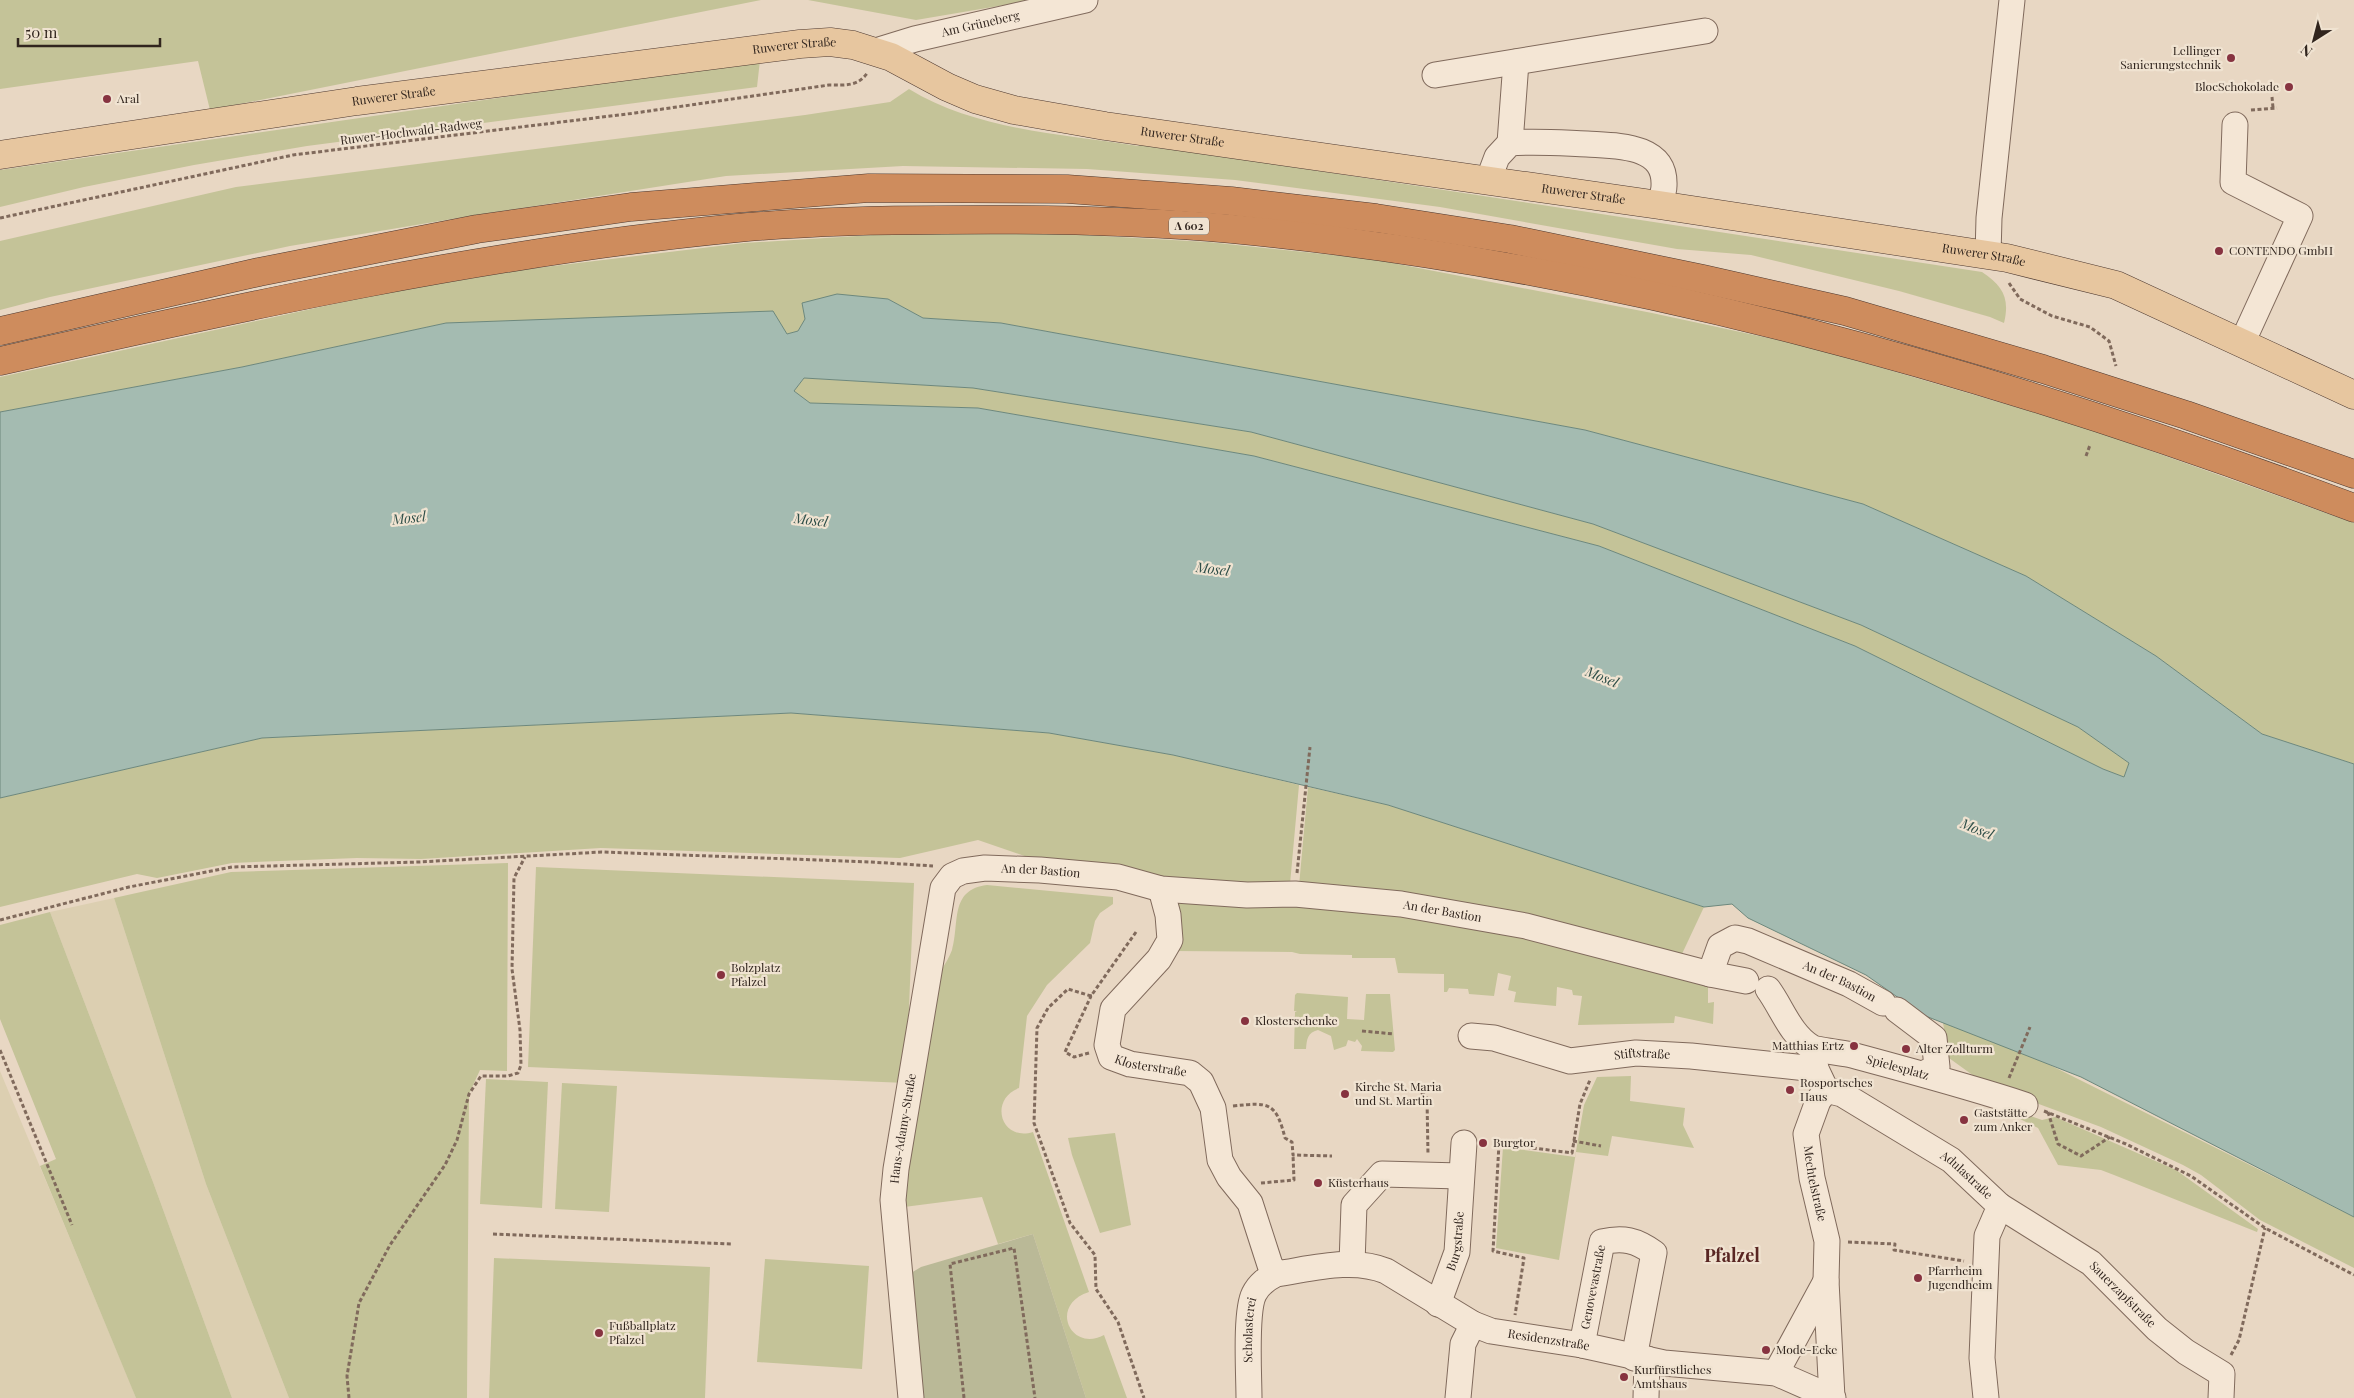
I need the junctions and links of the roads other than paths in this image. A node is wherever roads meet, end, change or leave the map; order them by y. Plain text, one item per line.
1 (1085, 0) edge
2 (2012, 0) edge
3 (1705, 31) dead end
4 (876, 51) junction
5 (1516, 62) junction
6 (1435, 75) dead end
7 (2235, 125) dead end
8 (1510, 144) junction
9 (0, 155) edge
10 (1488, 181) junction
11 (1659, 205) junction
12 (1998, 257) junction
13 (0, 331) edge
14 (2242, 343) junction
15 (0, 361) edge
16 (2354, 395) edge
17 (2354, 474) edge
18 (2354, 508) edge
19 (963, 871) joint
20 (1161, 889) junction
21 (1710, 974) junction
22 (1471, 1036) dead end
23 (1818, 1069) junction
24 (1925, 1073) junction
25 (2036, 1108) road end
26 (1464, 1143) dead end
27 (1461, 1176) junction
28 (2000, 1206) junction
29 (1352, 1264) junction
30 (1276, 1274) junction
31 (1826, 1281) junction
32 (1438, 1304) junction
33 (1472, 1324) junction
34 (1582, 1345) junction
35 (1641, 1358) junction
36 (1776, 1373) junction
37 (911, 1398) edge
38 (1250, 1398) edge
39 (1458, 1398) edge
40 (1646, 1398) edge
41 (1832, 1398) edge
42 (1986, 1398) edge
43 (2221, 1398) edge

1 - 4 street, Am Grüneberg
2 - 12 street
3 - 5 street
4 - 9 main road, Ruwerer Straße
4 - 10 main road, Ruwerer Straße
5 - 6 street
5 - 8 street
7 - 14 street
8 - 10 street
8 - 11 street
10 - 11 main road, Ruwerer Straße
11 - 12 main road, Ruwerer Straße
12 - 14 main road, Ruwerer Straße
13 - 17 highway, A 602
14 - 16 main road, Ruwerer Straße
15 - 18 highway, A 602
19 - 20 street, An der Bastion
19 - 37 street, Hans-Adamy-Straße
20 - 21 street, An der Bastion
20 - 30 street, Klosterstraße
21 - 23 street
21 - 24 street, An der Bastion
22 - 23 street, Stiftstraße
23 - 24 street, Spielesplatz
23 - 28 street, Adulastraße
23 - 31 street, Mechtelstraße
24 - 25 street, Spielesplatz
26 - 27 street, Burgstraße
27 - 29 street
27 - 32 street, Burgstraße
28 - 42 street, Adulastraße
28 - 43 street, Sauerzapfstraße
29 - 30 street, Residenzstraße
29 - 32 street, Residenzstraße
30 - 38 street, Scholasterei
31 - 36 street, Mechtelstraße
31 - 41 street, Mechtelstraße
32 - 33 street, Residenzstraße
33 - 34 street, Residenzstraße
33 - 39 street
34 - 35 street, Residenzstraße
34 - 35 street, Genovevastraße
35 - 36 street, Residenzstraße
35 - 40 street
36 - 41 street, Residenzstraße

